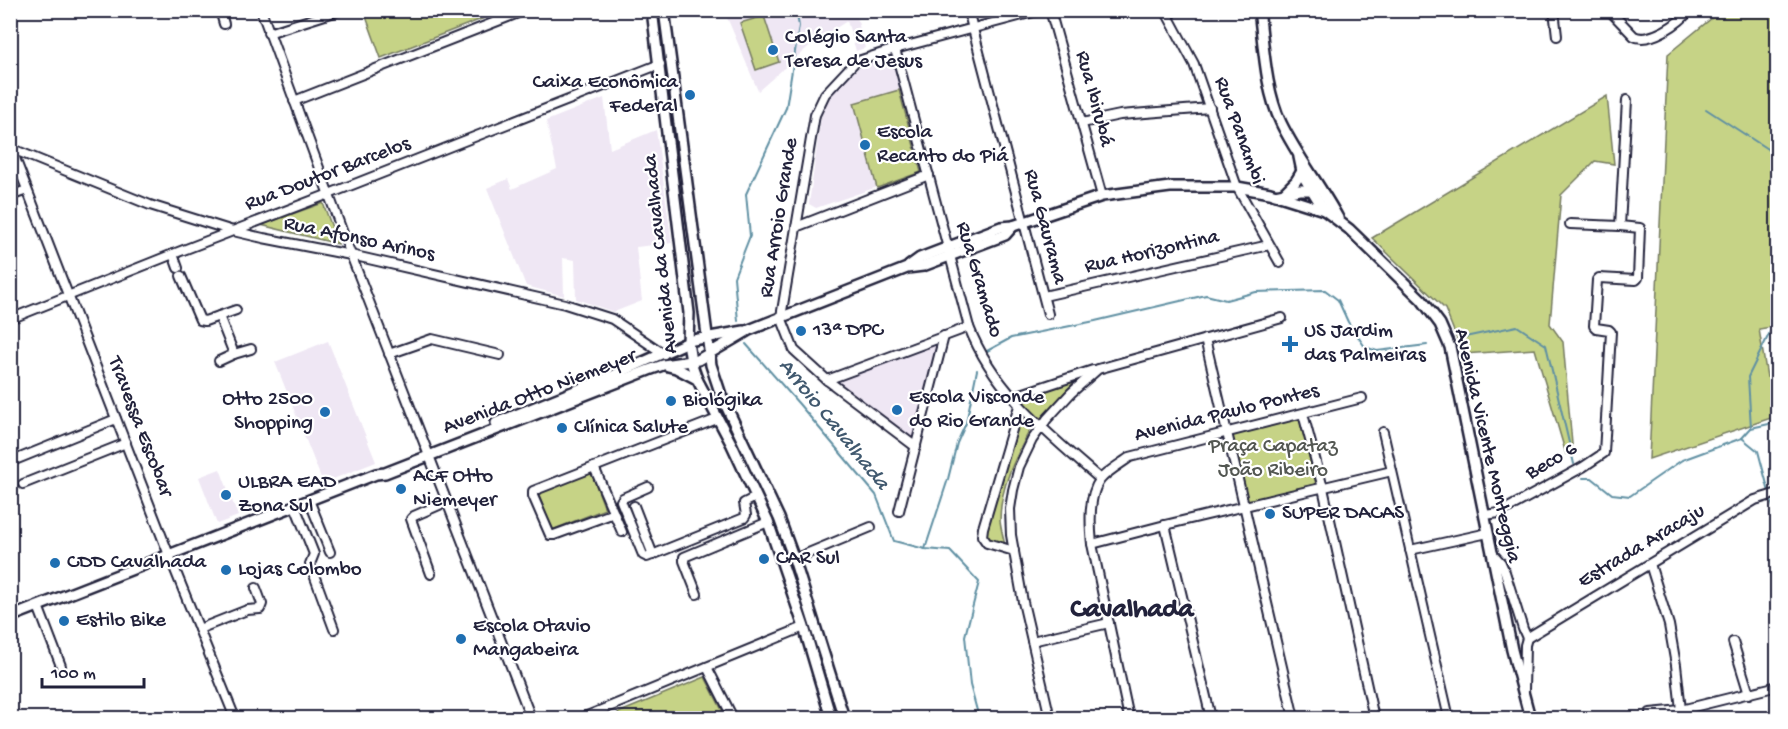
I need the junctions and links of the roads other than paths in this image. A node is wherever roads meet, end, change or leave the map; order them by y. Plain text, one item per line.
1 (220, 10) edge
2 (261, 10) edge
3 (340, 10) edge
4 (526, 10) edge
5 (652, 10) edge
6 (664, 10) edge
7 (968, 10) edge
8 (1041, 10) edge
9 (1050, 10) edge
10 (1165, 10) edge
11 (1259, 10) edge
12 (1554, 10) edge
13 (1609, 10) edge
14 (1689, 10) edge
15 (505, 14) edge
16 (224, 24) dead end
17 (972, 28) junction
18 (268, 33) junction
19 (1557, 36) dead end
20 (895, 49) junction
21 (660, 64) junction
22 (674, 93) junction
23 (1627, 100) dead end
24 (294, 102) junction
25 (1210, 108) junction
26 (1082, 123) junction
27 (11, 148) edge
28 (1304, 168) junction
29 (929, 175) junction
30 (1237, 187) junction
31 (27, 190) junction
32 (1312, 190) junction
33 (330, 194) junction
34 (1280, 194) junction
35 (10, 196) edge
36 (1101, 196) junction
37 (1295, 202) junction
38 (1328, 208) junction
39 (262, 219) junction
40 (1024, 222) junction
41 (1570, 225) dead end
42 (1620, 226) junction
43 (796, 227) junction
44 (233, 231) junction
45 (262, 238) junction
46 (1269, 245) junction
47 (950, 251) junction
48 (173, 254) junction
49 (351, 255) junction
50 (1280, 263) dead end
51 (68, 296) junction
52 (1044, 296) junction
53 (236, 310) dead end
54 (1048, 314) dead end
55 (219, 316) junction
56 (782, 317) junction
57 (1282, 318) dead end
58 (10, 319) edge
59 (969, 327) junction
60 (749, 330) junction
61 (944, 336) junction
62 (706, 337) junction
63 (1204, 339) junction
64 (688, 342) junction
65 (251, 348) dead end
66 (234, 354) junction
67 (389, 354) junction
68 (664, 354) junction
69 (708, 354) junction
70 (500, 355) dead end
71 (219, 361) dead end
72 (691, 362) junction
73 (663, 365) junction
74 (1098, 369) junction
75 (697, 379) junction
76 (827, 380) junction
77 (1012, 397) junction
78 (1362, 398) dead end
79 (1019, 406) junction
80 (1303, 414) junction
81 (116, 419) junction
82 (717, 419) junction
83 (1041, 428) junction
84 (1227, 432) junction
85 (1383, 432) dead end
86 (126, 443) junction
87 (916, 447) junction
88 (428, 453) junction
89 (10, 462) edge
90 (594, 467) junction
91 (1392, 471) junction
92 (1100, 479) junction
93 (23, 484) dead end
94 (648, 487) dead end
95 (1323, 488) junction
96 (1778, 493) edge
97 (756, 497) junction
98 (309, 500) junction
99 (446, 502) junction
100 (295, 506) junction
101 (634, 506) dead end
102 (1245, 507) junction
103 (899, 510) dead end
104 (614, 513) junction
105 (1485, 515) junction
106 (768, 522) junction
107 (1165, 525) junction
108 (871, 527) dead end
109 (622, 532) dead end
110 (1488, 533) junction
111 (1092, 544) junction
112 (1410, 550) junction
113 (1014, 551) junction
114 (330, 552) dead end
115 (1492, 553) junction
116 (169, 555) junction
117 (654, 555) junction
118 (794, 559) junction
119 (1650, 564) junction
120 (431, 574) dead end
121 (256, 588) dead end
122 (697, 594) dead end
123 (38, 606) junction
124 (10, 617) edge
125 (1109, 623) junction
126 (804, 627) junction
127 (199, 628) junction
128 (334, 629) dead end
129 (1527, 638) junction
130 (1032, 641) junction
131 (1733, 642) dead end
132 (61, 666) dead end
133 (707, 666) junction
134 (1778, 686) edge
135 (1524, 693) junction
136 (1749, 694) junction
137 (1681, 710) junction
138 (1650, 713) dead end
139 (235, 718) edge
140 (531, 718) edge
141 (584, 718) edge
142 (733, 718) edge
143 (831, 718) edge
144 (844, 718) edge
145 (1050, 718) edge
146 (1129, 718) edge
147 (1211, 718) edge
148 (1294, 718) edge
149 (1374, 718) edge
150 (1449, 718) edge
151 (1527, 718) edge

1 - 16 street
2 - 18 street
3 - 18 street
4 - 15 street
5 - 21 main road, Avenida da Cavalhada
6 - 22 main road, Avenida da Cavalhada
7 - 17 street, Rua Gaurama
8 - 17 street, Rua Arroio Grande
9 - 26 street, Rua Ibirubá
10 - 25 street, Rua Panambi
11 - 28 main road, Avenida Vicente Monteggia
12 - 19 street
13 - 14 street
15 - 24 street
17 - 20 street, Rua Arroio Grande
17 - 40 street, Rua Gaurama
18 - 24 street
20 - 29 street, Rua Gramado
20 - 43 street, Rua Arroio Grande
21 - 22 main road
21 - 33 street, Rua Doutor Barcelos
21 - 64 main road, Avenida da Cavalhada
22 - 62 main road, Avenida da Cavalhada
23 - 42 street
24 - 33 street
25 - 26 street
25 - 30 street, Rua Panambi
26 - 36 street, Rua Ibirubá
27 - 31 street, Travessa Escobar
27 - 44 street, Rua Afonso Arinos
28 - 32 main road
28 - 34 main road
28 - 38 main road, Avenida Vicente Monteggia
29 - 43 street
29 - 47 street, Rua Gramado
30 - 34 main road, Avenida Otto Niemeyer
30 - 36 main road, Avenida Otto Niemeyer
30 - 46 street, Rua Panambi
31 - 35 street
31 - 51 street, Travessa Escobar
32 - 34 main road, Avenida Otto Niemeyer
32 - 37 main road
32 - 38 main road
33 - 39 street, Rua Doutor Barcelos
33 - 49 street
34 - 37 main road, Avenida Otto Niemeyer
36 - 40 main road, Avenida Otto Niemeyer
37 - 38 main road, Avenida Otto Niemeyer
38 - 105 main road, Avenida Vicente Monteggia
39 - 44 street, Rua Doutor Barcelos
39 - 45 street
40 - 47 main road, Avenida Otto Niemeyer
40 - 52 street, Rua Gaurama
41 - 42 street
42 - 105 street, Beco 6
43 - 56 street, Rua Arroio Grande
44 - 45 street, Rua Afonso Arinos
44 - 48 street, Rua Doutor Barcelos
45 - 49 street, Rua Afonso Arinos
46 - 50 street, Rua Panambi
46 - 52 street, Rua Horizontina
47 - 56 main road, Avenida Otto Niemeyer
47 - 59 street, Rua Gramado
48 - 51 street, Rua Doutor Barcelos
48 - 55 street
49 - 67 street
49 - 68 street, Rua Afonso Arinos
51 - 58 street, Rua Doutor Barcelos
51 - 81 street, Travessa Escobar
52 - 54 street, Rua Gaurama
53 - 55 street
55 - 66 street
56 - 60 main road, Avenida Otto Niemeyer
56 - 76 street, Rua Arroio Grande
57 - 63 street
59 - 61 street
59 - 77 street, Rua Gramado
60 - 62 main road, Avenida Otto Niemeyer
60 - 69 main road, Avenida Otto Niemeyer
61 - 76 street
61 - 87 street
62 - 64 main road, Avenida Otto Niemeyer
62 - 69 main road, Avenida da Cavalhada
63 - 74 street
63 - 84 street
64 - 68 main road, Avenida Otto Niemeyer
64 - 72 main road, Avenida da Cavalhada
65 - 66 street
66 - 71 street
67 - 70 street
67 - 88 street
68 - 88 main road, Avenida Otto Niemeyer
69 - 72 main road, Avenida Otto Niemeyer
69 - 118 main road, Avenida da Cavalhada
72 - 73 main road, Avenida Otto Niemeyer
72 - 75 main road, Avenida da Cavalhada
73 - 75 main road
73 - 88 main road, Avenida Otto Niemeyer
74 - 77 street
74 - 83 street
75 - 82 main road, Avenida da Cavalhada
76 - 87 street, Rua Arroio Grande
77 - 79 street, Rua Gramado
78 - 80 street, Avenida Paulo Pontes
79 - 83 street, Rua Gramado
79 - 113 street
80 - 84 street, Avenida Paulo Pontes
80 - 95 street
81 - 86 street, Travessa Escobar
81 - 89 street
82 - 90 street
82 - 97 main road, Avenida da Cavalhada
83 - 92 street, Rua Gramado
83 - 113 street
84 - 92 street, Avenida Paulo Pontes
84 - 102 street
85 - 91 street
86 - 93 street
86 - 116 street, Travessa Escobar
87 - 103 street
88 - 98 main road, Avenida Otto Niemeyer
88 - 99 street
90 - 104 street
90 - 104 street
91 - 95 street
91 - 112 street
92 - 111 street
94 - 117 street
95 - 102 street
95 - 149 street
96 - 119 street, Estrada Aracaju
97 - 106 main road, Avenida da Cavalhada
97 - 117 street
98 - 100 main road, Avenida Otto Niemeyer
98 - 114 street
99 - 120 street
99 - 140 street
100 - 116 main road, Avenida Otto Niemeyer
100 - 128 street
101 - 117 street
102 - 107 street
102 - 148 street
104 - 109 street
105 - 110 main road, Avenida Vicente Monteggia
106 - 122 street
106 - 126 main road, Avenida da Cavalhada
107 - 111 street
107 - 147 street
108 - 118 street
110 - 112 street
110 - 115 main road, Avenida Vicente Monteggia
111 - 125 street
112 - 150 street
113 - 130 street
115 - 129 street
115 - 135 main road, Avenida Vicente Monteggia
116 - 123 main road, Avenida Otto Niemeyer
116 - 127 street, Travessa Escobar
118 - 144 main road, Avenida da Cavalhada
119 - 129 street, Estrada Aracaju
119 - 137 street
121 - 127 street
123 - 124 main road, Avenida Otto Niemeyer
123 - 132 street
125 - 130 street
125 - 146 street
126 - 133 street
126 - 143 main road, Avenida da Cavalhada
127 - 139 street, Travessa Escobar
129 - 135 street
130 - 145 street
131 - 136 street
133 - 141 street
133 - 142 street
134 - 136 street
135 - 151 main road, Avenida Vicente Monteggia
136 - 137 street
137 - 138 street

